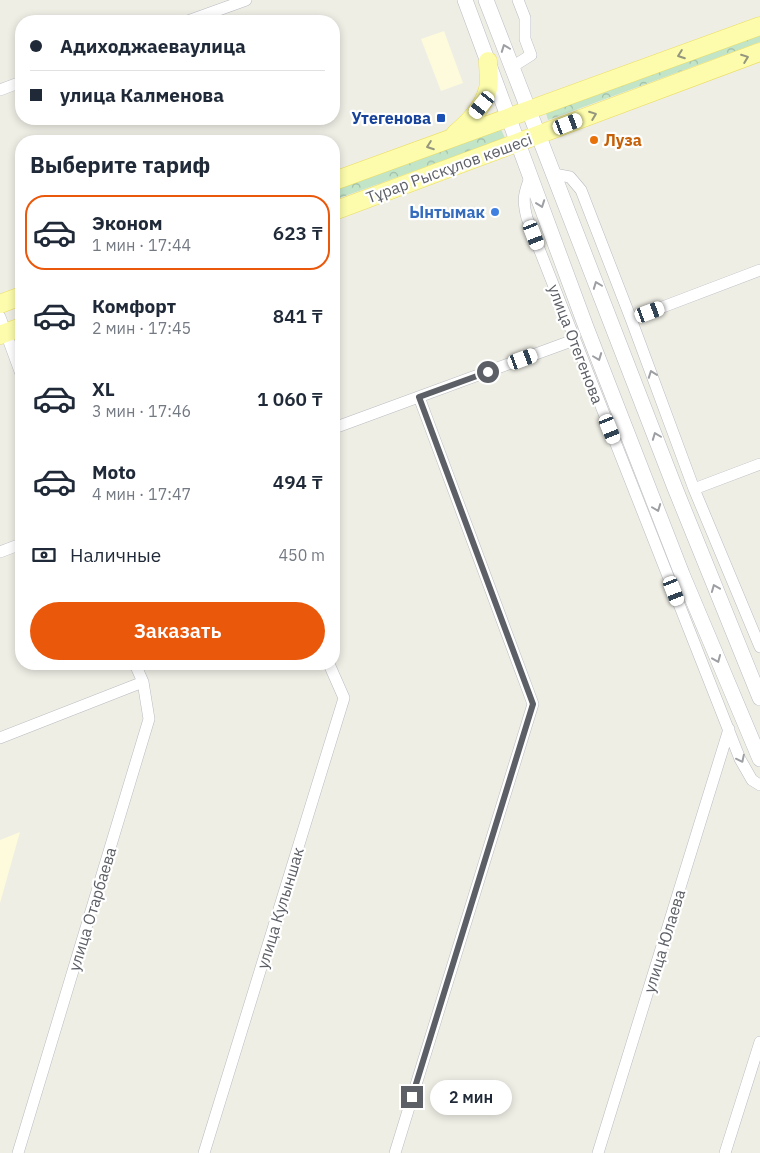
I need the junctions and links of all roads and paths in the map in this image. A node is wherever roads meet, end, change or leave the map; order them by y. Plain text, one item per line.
1 (246, 0) edge
2 (464, 0) edge
3 (486, 0) edge
4 (518, 0) edge
5 (205, 15) edge
6 (760, 26) edge
7 (760, 52) edge
8 (488, 61) junction
9 (512, 67) junction
10 (15, 84) edge
11 (0, 90) edge
12 (528, 110) junction
13 (509, 117) junction
14 (539, 135) junction
15 (450, 139) junction
16 (518, 142) junction
17 (554, 174) junction
18 (531, 175) junction
19 (340, 179) edge
20 (340, 209) edge
21 (760, 270) edge
22 (15, 298) edge
23 (0, 304) edge
24 (631, 318) junction
25 (7, 328) edge
26 (574, 340) junction
27 (15, 354) edge
28 (419, 397) junction
29 (340, 426) edge
30 (760, 464) edge
31 (694, 489) junction
32 (15, 546) edge
33 (0, 552) edge
34 (760, 647) edge
35 (138, 670) edge
36 (332, 670) edge
37 (143, 682) junction
38 (760, 698) edge
39 (729, 729) junction
40 (0, 738) edge
41 (760, 759) edge
42 (760, 786) edge
43 (760, 1042) edge
44 (18, 1153) edge
45 (204, 1153) edge
46 (395, 1153) edge
47 (598, 1153) edge
48 (725, 1153) edge

1 - 5 street
2 - 8 street, улица Отегенова
9 -> 3 street
4 - 9 street
6 -> 12 main road, Тұрар Рыскұлов көшесі
14 -> 7 main road, Тұрар Рыскұлов көшесі
8 - 13 street, улица Отегенова
8 - 15 main road
9 - 12 street
10 - 11 street
12 - 13 main road, Тұрар Рыскұлов көшесі
12 - 14 street
13 - 15 main road, Тұрар Рыскұлов көшесі
13 - 16 street, улица Отегенова
14 - 16 main road, Тұрар Рыскұлов көшесі
14 - 17 street
15 -> 19 main road, Тұрар Рыскұлов көшесі
16 - 18 street, улица Отегенова
16 - 20 main road, Тұрар Рыскұлов көшесі
17 - 24 street
38 -> 17 street
18 - 26 street, улица Отегенова
18 -> 41 street, улица Отегенова
21 - 24 street
22 - 23 main road
31 -> 24 street
25 - 27 street
26 - 28 street
26 - 39 street, улица Отегенова
28 - 29 street
28 - 46 street
30 - 31 street
31 - 34 street
32 - 33 street
35 - 37 street, улица Отарбаева
36 - 45 street, улица Кулыншак
37 - 40 street
37 - 44 street, улица Отарбаева
39 -> 42 street, улица Отегенова
39 - 47 street, улица Юлаева
43 - 48 street

